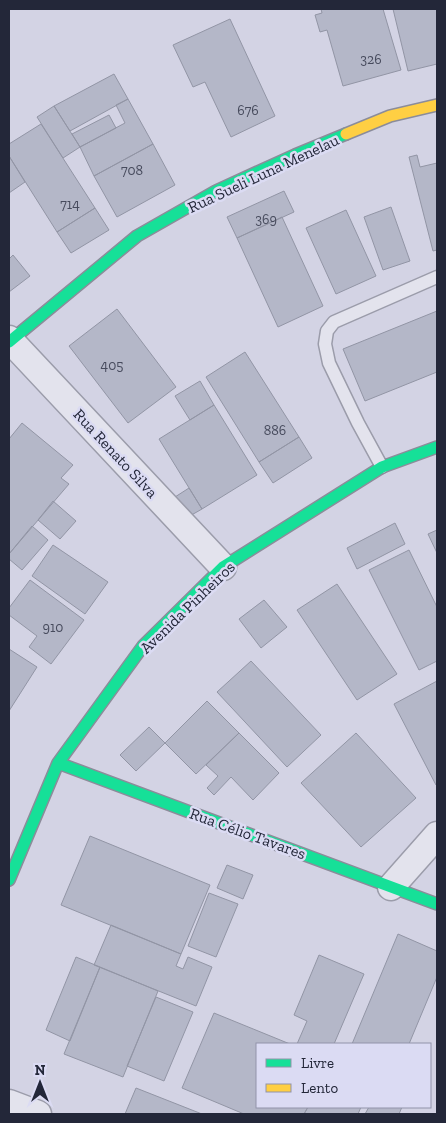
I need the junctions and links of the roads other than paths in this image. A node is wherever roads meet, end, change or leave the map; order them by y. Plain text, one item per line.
1 (437, 105) edge
2 (437, 277) edge
3 (9, 341) edge
4 (437, 447) edge
5 (382, 467) junction
6 (223, 567) junction
7 (58, 763) junction
8 (437, 835) edge
9 (9, 880) edge
10 (391, 887) junction
11 (437, 904) edge
12 (9, 1103) edge
13 (38, 1114) edge

1 - 3 street, Rua Sueli Luna Menelau
2 - 5 lane
3 - 6 street, Rua Renato Silva
4 - 5 street, Avenida Pinheiros
5 - 6 street, Avenida Pinheiros
6 - 7 street, Avenida Pinheiros
7 - 9 street, Avenida Pinheiros
7 - 10 street, Rua Célio Tavares
8 - 10 street
10 - 11 street, Rua Célio Tavares
12 - 13 street

